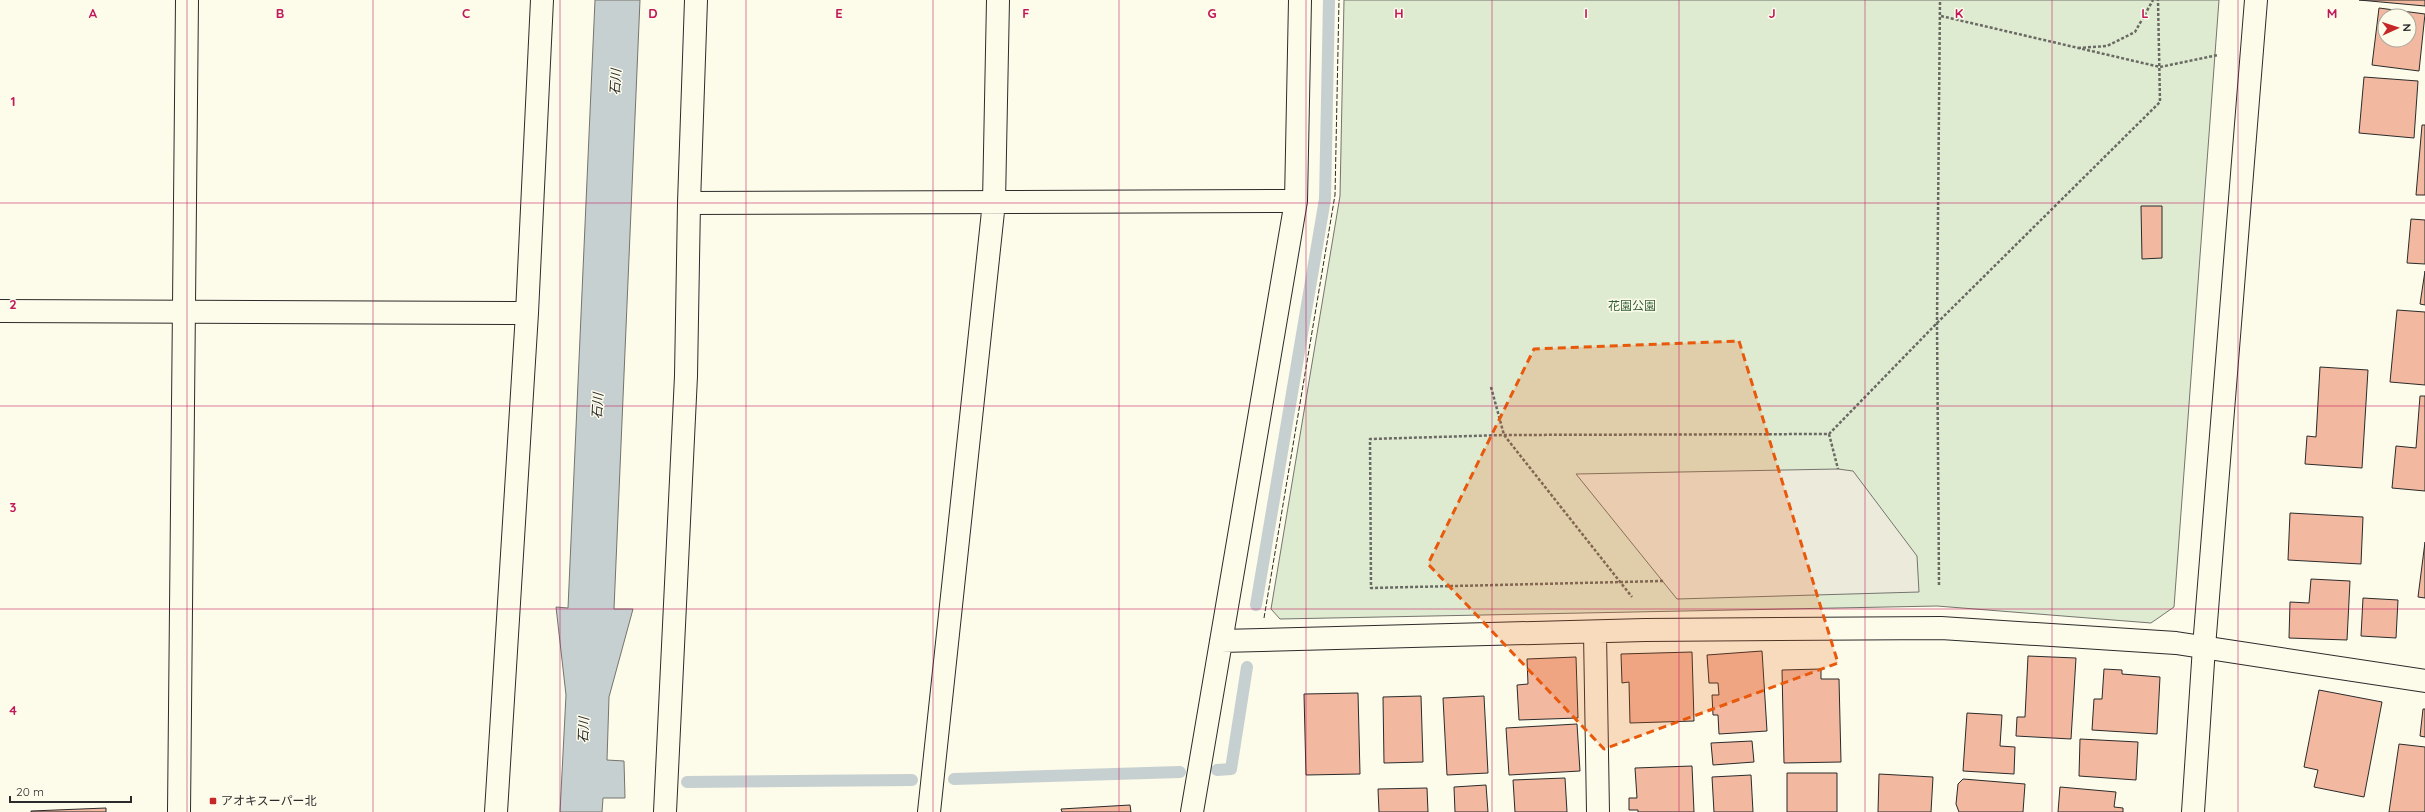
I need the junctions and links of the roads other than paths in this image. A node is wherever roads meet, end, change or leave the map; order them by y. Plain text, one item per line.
1 (188, 0) edge
2 (542, 0) edge
3 (696, 0) edge
4 (998, 0) edge
5 (1300, 0) edge
6 (2256, 0) edge
7 (1296, 201) junction
8 (994, 202) junction
9 (689, 203) junction
10 (0, 311) edge
11 (184, 313) junction
12 (527, 314) junction
13 (1595, 633) junction
14 (1221, 640) junction
15 (2204, 647) junction
16 (2425, 681) edge
17 (179, 812) edge
18 (496, 812) edge
19 (665, 812) edge
20 (929, 812) edge
21 (1192, 812) edge
22 (1598, 812) edge
23 (2193, 812) edge

1 - 11 street
2 - 12 street
3 - 9 street
4 - 8 street
5 - 7 street
6 - 15 street
7 - 8 street
7 - 14 street
8 - 9 street
8 - 20 street
9 - 19 street
10 - 11 street
11 - 12 street
11 - 17 street
12 - 18 street
13 - 14 street
13 - 15 street
13 - 22 street
14 - 21 street
15 - 16 street
15 - 23 street

